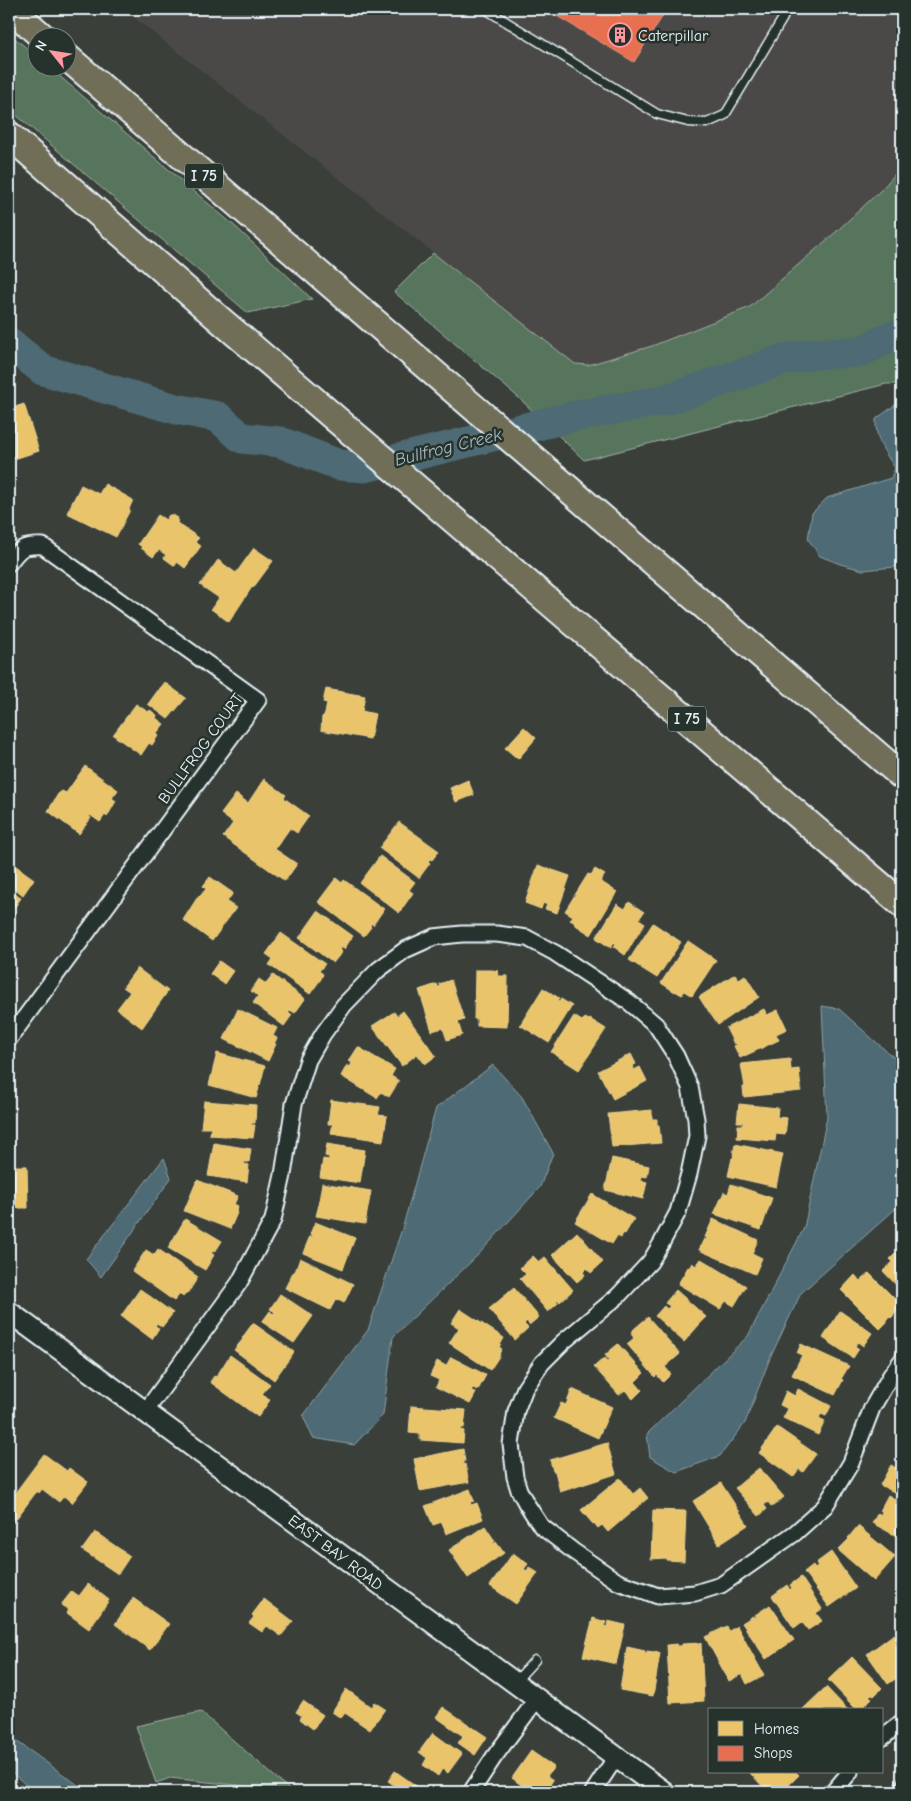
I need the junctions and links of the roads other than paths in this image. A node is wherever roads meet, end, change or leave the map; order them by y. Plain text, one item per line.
1 (11, 9) edge
2 (785, 9) edge
3 (487, 10) edge
4 (33, 28) edge
5 (78, 67) edge
6 (9, 135) edge
7 (9, 563) edge
8 (902, 776) edge
9 (902, 904) edge
10 (9, 1039) edge
11 (9, 1312) edge
12 (902, 1360) edge
13 (145, 1412) junction
14 (535, 1660) dead end
15 (515, 1683) junction
16 (537, 1699) junction
17 (902, 1722) edge
18 (884, 1736) edge
19 (616, 1757) junction
20 (848, 1774) edge
21 (471, 1792) edge
22 (593, 1792) edge
23 (664, 1792) edge
24 (833, 1792) edge

1 - 4 highway
2 - 3 lane
5 - 8 highway, I 75
6 - 9 highway, I 75
7 - 10 street, BULLFROG COURT
11 - 13 street, EAST BAY ROAD
12 - 13 street
13 - 15 street, EAST BAY ROAD
14 - 15 lane
15 - 16 street, EAST BAY ROAD
16 - 19 street, EAST BAY ROAD
16 - 21 street
17 - 18 street
19 - 22 street
19 - 23 street, EAST BAY ROAD
20 - 24 street

